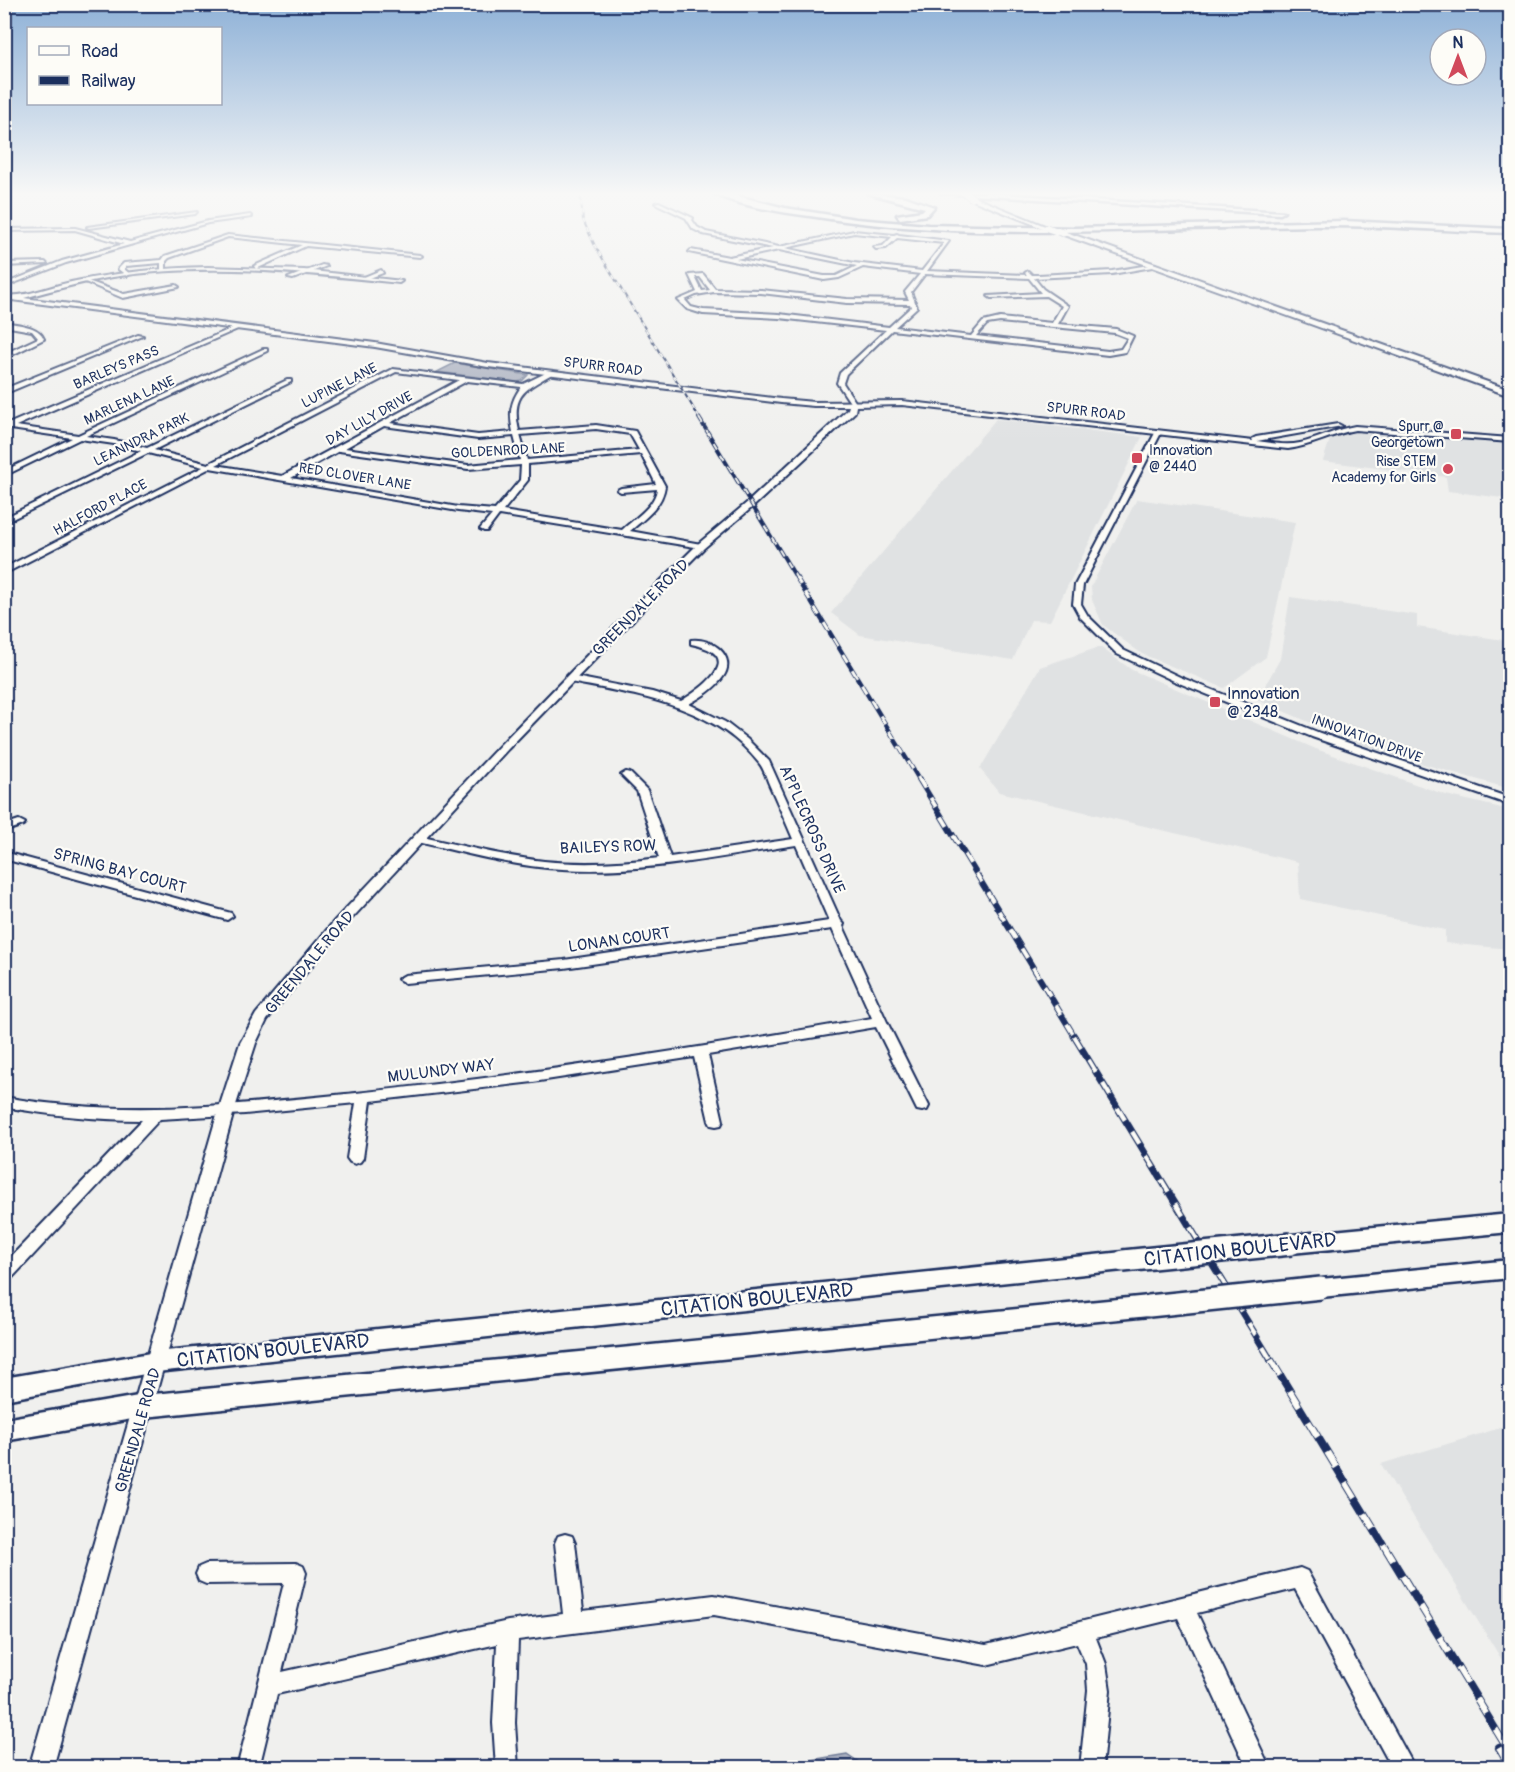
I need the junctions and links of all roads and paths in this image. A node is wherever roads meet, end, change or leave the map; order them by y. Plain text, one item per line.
1 (1029, 275) edge
2 (28, 276) edge
3 (118, 276) edge
4 (299, 276) edge
5 (352, 276) edge
6 (371, 276) edge
7 (692, 276) edge
8 (702, 276) edge
9 (812, 276) edge
10 (840, 276) edge
11 (920, 276) edge
12 (1182, 276) edge
13 (367, 277) junction
14 (291, 279) dead end
15 (87, 281) junction
16 (399, 281) dead end
17 (4, 286) edge
18 (176, 287) dead end
19 (713, 290) junction
20 (700, 292) junction
21 (1046, 294) junction
22 (991, 296) dead end
23 (4, 297) edge
24 (15, 299) junction
25 (4, 302) edge
26 (912, 302) junction
27 (26, 322) dead end
28 (4, 324) edge
29 (1054, 325) junction
30 (17, 326) junction
31 (237, 328) junction
32 (890, 330) junction
33 (140, 336) dead end
34 (971, 339) junction
35 (265, 350) dead end
36 (4, 355) edge
37 (546, 373) junction
38 (465, 379) junction
39 (289, 381) dead end
40 (4, 385) edge
41 (526, 386) junction
42 (18, 387) junction
43 (4, 392) edge
44 (1510, 393) edge
45 (853, 403) junction
46 (383, 424) junction
47 (6, 427) edge
48 (1395, 430) junction
49 (1158, 433) junction
50 (518, 434) junction
51 (81, 436) junction
52 (1200, 438) junction
53 (1510, 440) edge
54 (147, 449) junction
55 (338, 449) junction
56 (644, 452) junction
57 (524, 462) junction
58 (209, 466) junction
59 (4, 474) edge
60 (285, 478) junction
61 (661, 486) junction
62 (621, 490) dead end
63 (498, 513) junction
64 (4, 521) edge
65 (484, 529) dead end
66 (622, 534) junction
67 (701, 546) junction
68 (4, 572) edge
69 (694, 642) dead end
70 (570, 679) junction
71 (684, 703) junction
72 (626, 775) dead end
73 (1510, 802) edge
74 (20, 823) dead end
75 (4, 829) edge
76 (418, 839) junction
77 (800, 841) junction
78 (4, 855) edge
79 (665, 860) junction
80 (227, 916) dead end
81 (838, 924) junction
82 (405, 979) dead end
83 (878, 1022) junction
84 (700, 1053) junction
85 (364, 1097) junction
86 (4, 1102) edge
87 (922, 1106) dead end
88 (226, 1111) junction
89 (156, 1114) junction
90 (716, 1121) dead end
91 (355, 1158) dead end
92 (1510, 1223) edge
93 (1510, 1269) edge
94 (4, 1275) edge
95 (156, 1362) junction
96 (4, 1389) edge
97 (144, 1406) junction
98 (4, 1430) edge
99 (565, 1543) dead end
100 (206, 1574) dead end
101 (1184, 1608) junction
102 (574, 1623) junction
103 (508, 1631) junction
104 (1083, 1633) junction
105 (269, 1685) junction
106 (41, 1767) edge
107 (248, 1767) edge
108 (507, 1767) edge
109 (1091, 1767) edge
110 (1258, 1767) edge
111 (1404, 1767) edge

1 - 21 street
2 - 17 street
3 - 15 street
4 - 14 street
5 - 13 street
6 - 13 street
7 - 20 street
8 - 19 street
9 - 10 street
11 - 26 street
12 - 44 main road
13 - 16 street
15 - 18 street
15 - 24 street
19 - 20 street
19 - 26 street
20 - 32 street
21 - 22 street
21 - 29 street
23 - 24 street, SPURR ROAD
24 - 25 street
24 - 31 street, SPURR ROAD
26 - 32 street
27 - 30 street
28 - 30 street
29 - 34 street
29 - 34 street
30 - 36 street
31 - 37 street, SPURR ROAD
31 - 47 street, BARLEYS PASS
32 - 34 street
32 - 45 street
33 - 42 street
35 - 51 street, MARLENA LANE
37 - 41 street
37 - 45 street, SPURR ROAD
38 - 41 street, LUPINE LANE
38 - 46 street, DAY LILY DRIVE
38 - 58 street, LUPINE LANE
39 - 54 street, LEANNDRA PARK
40 - 42 street
41 - 50 street
42 - 43 street
45 - 49 street, SPURR ROAD
45 - 67 street, GREENDALE ROAD
46 - 50 street
46 - 55 street, DAY LILY DRIVE
47 - 51 street, RED CLOVER LANE
48 - 52 street, SPURR ROAD
48 - 52 street, SPURR ROAD
48 - 53 street, SPURR ROAD
49 - 52 street, SPURR ROAD
49 - 73 street, INNOVATION DRIVE
50 - 56 street
50 - 57 street
51 - 54 street, RED CLOVER LANE
51 - 59 street, MARLENA LANE
54 - 58 street, RED CLOVER LANE
54 - 64 street, LEANNDRA PARK
55 - 57 street, GOLDENROD LANE
55 - 60 street, DAY LILY DRIVE
56 - 57 street, GOLDENROD LANE
56 - 61 street
57 - 63 street
58 - 60 street, RED CLOVER LANE
58 - 68 street, HALFORD PLACE
60 - 63 street, RED CLOVER LANE
61 - 62 street
61 - 66 street
63 - 65 street
63 - 66 street, RED CLOVER LANE
66 - 67 street, RED CLOVER LANE
67 - 70 street, GREENDALE ROAD
69 - 71 street
70 - 71 street, APPLECROSS DRIVE
70 - 76 street, GREENDALE ROAD
71 - 77 street, APPLECROSS DRIVE
72 - 79 street
74 - 75 street
76 - 79 street, BAILEYS ROW
76 - 88 street, GREENDALE ROAD
77 - 79 street, BAILEYS ROW
77 - 81 street, APPLECROSS DRIVE
78 - 80 street, SPRING BAY COURT
81 - 82 street, LONAN COURT
81 - 83 street, APPLECROSS DRIVE
83 - 84 street, MULUNDY WAY
83 - 87 street, APPLECROSS DRIVE
84 - 85 street, MULUNDY WAY
84 - 90 street
85 - 88 street, MULUNDY WAY
85 - 91 street
86 - 89 street, MULUNDY WAY
88 - 89 street, MULUNDY WAY
88 - 95 street, GREENDALE ROAD
89 - 94 street
92 - 95 main road, CITATION BOULEVARD, bridge
93 - 97 main road, bridge
95 - 96 main road, CITATION BOULEVARD
95 - 97 street, GREENDALE ROAD
97 - 98 main road
97 - 106 street, GREENDALE ROAD
99 - 102 street
100 - 105 street
101 - 104 street
101 - 110 street
101 - 111 street
102 - 103 street
102 - 104 street
103 - 105 street
103 - 108 street
104 - 109 street
105 - 107 street

